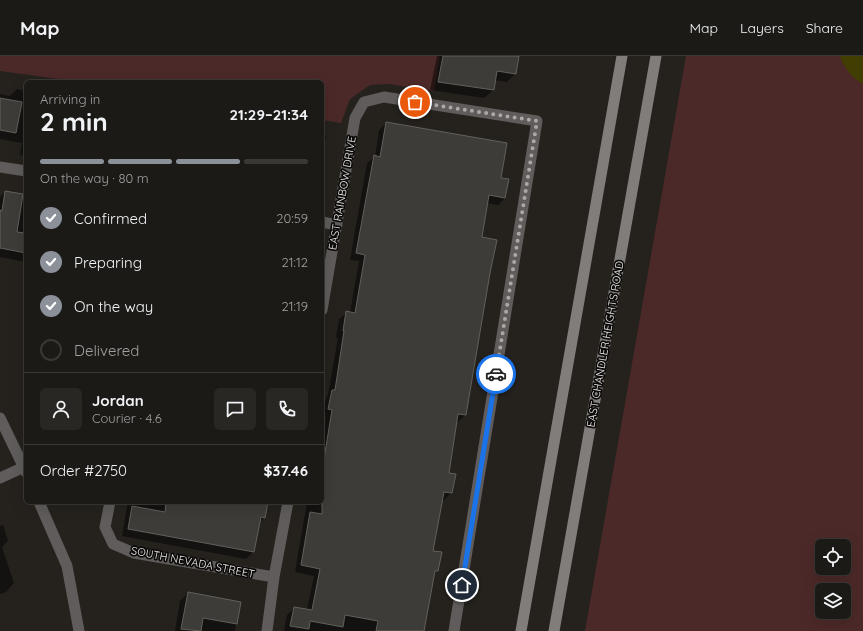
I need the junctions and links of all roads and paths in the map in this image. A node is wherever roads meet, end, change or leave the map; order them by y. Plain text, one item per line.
1 (622, 56) edge
2 (656, 56) edge
3 (0, 167) edge
4 (24, 171) edge
5 (324, 222) edge
6 (337, 225) junction
7 (324, 299) edge
8 (0, 418) edge
9 (24, 468) edge
10 (24, 470) edge
11 (0, 478) edge
12 (40, 504) edge
13 (110, 504) edge
14 (288, 504) edge
15 (274, 577) junction
16 (79, 631) edge
17 (267, 631) edge
18 (454, 631) edge
19 (521, 631) edge
20 (554, 631) edge

1 - 19 main road
2 - 20 main road, EAST CHANDLER HEIGHTS ROAD
3 - 4 street
5 - 6 street
6 - 7 street, EAST RAINBOW DRIVE
6 - 18 street, EAST RAINBOW DRIVE
8 - 9 street
10 - 11 street
12 - 16 street
13 - 15 street, SOUTH NEVADA STREET
14 - 15 street
15 - 17 street

